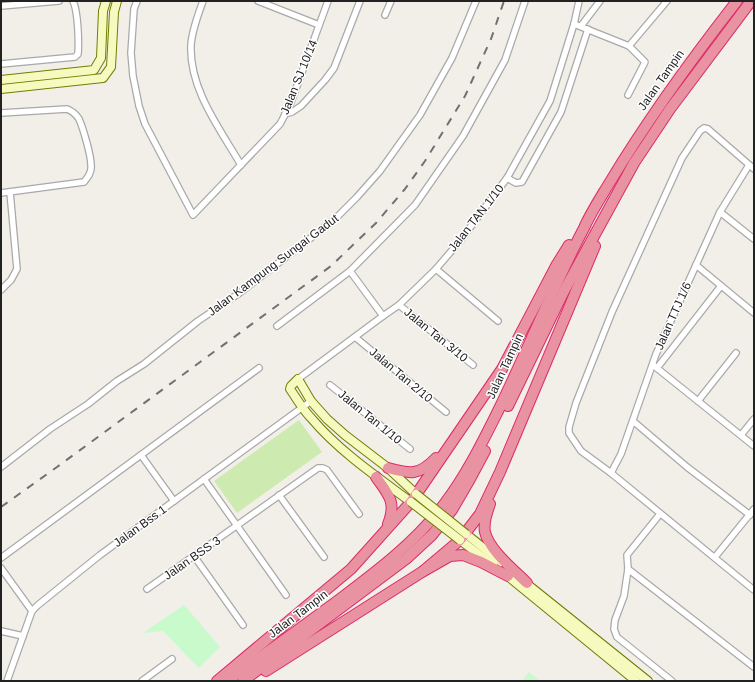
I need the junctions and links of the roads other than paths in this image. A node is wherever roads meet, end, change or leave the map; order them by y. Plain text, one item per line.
1 (59, 1) edge
2 (73, 1) edge
3 (106, 1) edge
4 (117, 1) edge
5 (136, 1) edge
6 (203, 1) edge
7 (328, 1) edge
8 (360, 1) edge
9 (391, 1) edge
10 (476, 1) edge
11 (525, 1) edge
12 (579, 1) edge
13 (600, 1) edge
14 (667, 1) edge
15 (736, 1) edge
16 (751, 1) edge
17 (262, 2) edge
18 (1, 6) edge
19 (386, 15) dead end
20 (574, 24) junction
21 (319, 25) junction
22 (581, 26) junction
23 (588, 29) junction
24 (630, 46) junction
25 (1, 64) edge
26 (1, 80) edge
27 (1, 89) edge
28 (628, 96) dead end
29 (1, 113) edge
30 (285, 114) junction
31 (240, 165) junction
32 (752, 167) edge
33 (507, 178) junction
34 (10, 192) junction
35 (1, 193) edge
36 (720, 212) junction
37 (603, 219) junction
38 (584, 227) junction
39 (754, 239) edge
40 (696, 265) junction
41 (436, 269) junction
42 (350, 271) junction
43 (721, 286) junction
44 (1, 290) edge
45 (399, 305) junction
46 (754, 313) edge
47 (383, 316) junction
48 (498, 321) dead end
49 (277, 326) dead end
50 (355, 337) junction
51 (736, 353) dead end
52 (473, 365) dead end
53 (655, 366) junction
54 (259, 368) dead end
55 (298, 380) junction
56 (330, 385) dead end
57 (310, 401) junction
58 (698, 401) junction
59 (302, 407) junction
60 (446, 412) dead end
61 (754, 419) edge
62 (633, 421) junction
63 (741, 435) junction
64 (455, 438) junction
65 (754, 446) edge
66 (410, 449) dead end
67 (141, 455) junction
68 (1, 467) edge
69 (388, 468) junction
70 (500, 472) junction
71 (611, 473) junction
72 (376, 477) junction
73 (204, 479) junction
74 (280, 495) junction
75 (413, 498) junction
76 (174, 501) junction
77 (754, 509) edge
78 (359, 514) dead end
79 (660, 514) junction
80 (750, 515) junction
81 (237, 526) junction
82 (385, 531) junction
83 (463, 537) junction
84 (194, 556) junction
85 (324, 557) dead end
86 (715, 557) junction
87 (1, 558) edge
88 (1, 568) edge
89 (628, 569) junction
90 (422, 572) junction
91 (508, 576) junction
92 (527, 583) junction
93 (147, 589) dead end
94 (754, 590) edge
95 (286, 595) dead end
96 (32, 611) junction
97 (243, 625) dead end
98 (1, 631) edge
99 (23, 636) junction
100 (608, 653) junction
101 (172, 659) dead end
102 (754, 667) edge
103 (7, 681) edge
104 (142, 681) edge
105 (217, 681) edge
106 (227, 681) edge
107 (243, 681) edge
108 (251, 681) edge
109 (636, 681) edge
110 (648, 681) edge
111 (672, 681) edge

1 - 18 street
2 - 25 street
3 - 26 street
4 - 27 street
5 - 31 street, Jalan SJ 10/14
6 - 31 street
7 - 21 street, Jalan SJ 10/14
8 - 30 street
9 - 19 street
10 - 68 street, Jalan Kampung Sungai Gadut
11 - 42 street
12 - 20 street, Jalan TAN 1/10
13 - 22 street
14 - 24 street
15 - 38 highway, Jalan Tampin
16 - 37 highway, Jalan Tampin
17 - 21 street
20 - 22 street
20 - 33 street, Jalan TAN 1/10
21 - 30 street, Jalan SJ 10/14
22 - 23 street
23 - 24 street
23 - 33 street
24 - 28 street
29 - 34 street
30 - 31 street, Jalan SJ 10/14
32 - 36 street, Jalan TTJ 1/6
32 - 71 street
33 - 41 street, Jalan TAN 1/10
34 - 35 street
34 - 44 street
36 - 39 street
36 - 40 street, Jalan TTJ 1/6
37 - 70 highway
37 - 107 highway, Jalan Tampin
38 - 64 highway
38 - 106 highway, Jalan Tampin
40 - 43 street
40 - 53 street, Jalan TTJ 1/6
41 - 45 street, Jalan TAN 1/10
41 - 48 street
42 - 47 street
42 - 49 street
43 - 46 street
43 - 53 street
45 - 47 street, Jalan TAN 1/10
45 - 52 street, Jalan Tan 3/10
47 - 50 street, Jalan TAN 1/10
50 - 55 street, Jalan TAN 1/10
50 - 60 street, Jalan Tan 2/10
51 - 58 street
53 - 58 street
53 - 62 street, Jalan TTJ 1/6
54 - 67 street
55 - 57 street
55 - 59 street
56 - 66 street, Jalan Tan 1/10
57 - 59 street, Jalan Bss 1
57 - 69 street
58 - 63 street
59 - 72 street
59 - 73 street, Jalan Bss 1
61 - 63 street
62 - 71 street, Jalan TTJ 1/6
62 - 80 street
63 - 65 street
64 - 69 highway
64 - 75 highway
67 - 76 street
67 - 87 street
69 - 75 street
70 - 83 highway
70 - 92 highway
71 - 79 street
72 - 75 street
72 - 82 highway
73 - 76 street, Jalan Bss 1
73 - 81 street
74 - 78 street, Jalan BSS 3
74 - 81 street, Jalan BSS 3
74 - 85 street
75 - 82 highway
75 - 83 street, bridge
76 - 96 street, Jalan Bss 1
77 - 80 street
79 - 86 street
79 - 89 street
80 - 86 street
81 - 84 street, Jalan BSS 3
81 - 95 street
82 - 105 highway
83 - 90 highway
83 - 91 street
83 - 92 street
84 - 93 street, Jalan BSS 3
84 - 97 street
86 - 94 street
88 - 96 street
89 - 102 street
89 - 111 street
90 - 91 highway
90 - 108 highway
91 - 100 street
92 - 100 street
96 - 99 street
98 - 99 street
99 - 103 street
100 - 109 street
100 - 110 street
101 - 104 street

